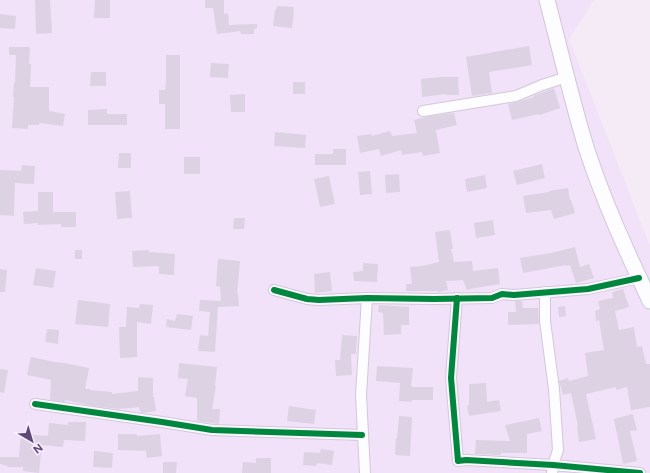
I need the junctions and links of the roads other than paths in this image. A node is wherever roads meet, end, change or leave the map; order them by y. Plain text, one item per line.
1 (547, 0) edge
2 (567, 77) junction
3 (423, 111) dead end
4 (639, 278) junction
5 (274, 290) dead end
6 (545, 292) junction
7 (367, 298) junction
8 (457, 298) junction
9 (650, 301) edge
10 (35, 404) dead end
11 (362, 435) junction
12 (552, 469) edge
13 (365, 473) edge
14 (640, 473) edge

1 - 2 main road
2 - 3 street
2 - 4 main road
4 - 6 street
4 - 9 main road
5 - 7 street
6 - 8 street
6 - 12 street
7 - 8 street
7 - 11 street
8 - 12 street
10 - 11 street
11 - 13 street
12 - 14 street

